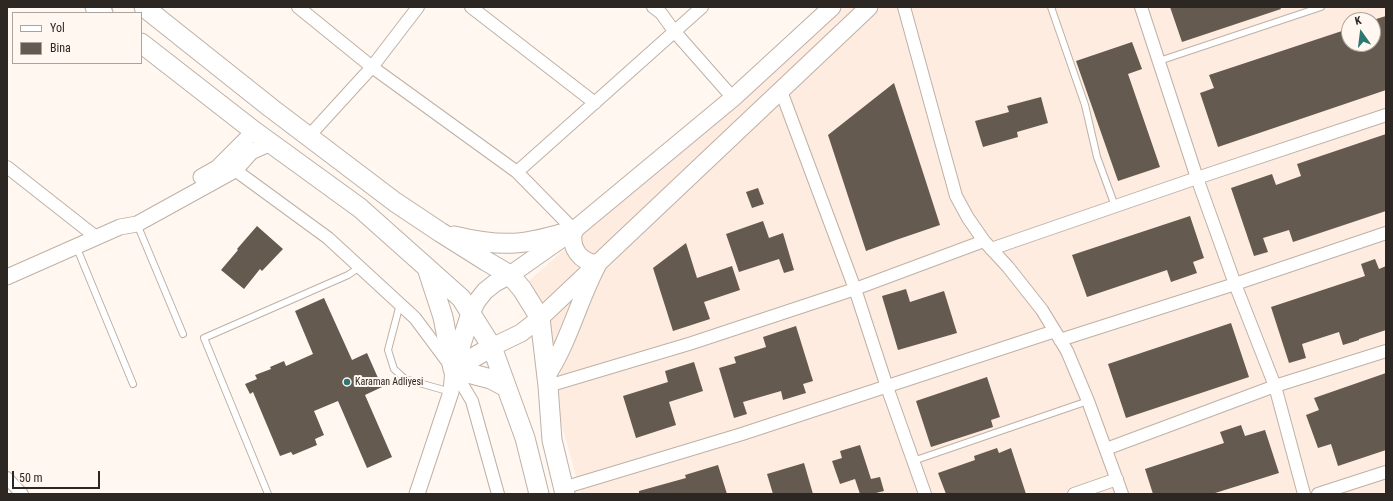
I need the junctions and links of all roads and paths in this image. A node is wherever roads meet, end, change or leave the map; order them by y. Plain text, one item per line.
1 (144, 7) edge
2 (298, 7) edge
3 (418, 7) edge
4 (471, 7) edge
5 (653, 7) edge
6 (702, 7) edge
7 (832, 7) edge
8 (869, 7) edge
9 (904, 7) edge
10 (1051, 7) edge
11 (1141, 7) edge
12 (1321, 7) edge
13 (674, 31) junction
14 (142, 44) edge
15 (1159, 61) junction
16 (372, 67) junction
17 (781, 91) junction
18 (733, 98) junction
19 (595, 103) junction
20 (1386, 115) edge
21 (254, 130) junction
22 (309, 136) junction
23 (271, 143) junction
24 (7, 167) edge
25 (235, 170) junction
26 (517, 172) junction
27 (1197, 178) junction
28 (1115, 206) junction
29 (137, 224) junction
30 (120, 227) junction
31 (574, 230) junction
32 (440, 232) junction
33 (1386, 233) edge
34 (96, 237) junction
35 (988, 245) junction
36 (76, 246) junction
37 (598, 264) junction
38 (426, 265) junction
39 (360, 267) junction
40 (510, 275) junction
41 (7, 277) edge
42 (1235, 284) junction
43 (855, 289) junction
44 (400, 304) junction
45 (471, 313) junction
46 (540, 318) junction
47 (183, 334) dead end
48 (1057, 336) junction
49 (492, 347) junction
50 (1386, 351) edge
51 (453, 369) junction
52 (548, 381) junction
53 (133, 384) dead end
54 (887, 386) junction
55 (1275, 386) junction
56 (506, 387) junction
57 (451, 392) junction
58 (1088, 401) junction
59 (1106, 449) junction
60 (913, 461) junction
61 (1386, 472) edge
62 (7, 478) edge
63 (1117, 479) junction
64 (564, 491) edge
65 (1088, 492) edge
66 (22, 494) edge
67 (268, 494) edge
68 (417, 494) edge
69 (498, 494) edge
70 (539, 494) edge
71 (925, 494) edge
72 (1074, 494) edge
73 (1122, 494) edge
74 (1304, 494) edge
75 (1318, 494) edge

1 - 22 main road
2 - 16 street
3 - 16 street
4 - 19 street
5 - 13 street
6 - 13 street
7 - 18 main road
8 - 17 main road
9 - 35 street
10 - 28 lane
11 - 15 street
12 - 15 lane
13 - 18 street
13 - 19 street
14 - 21 main road
15 - 27 street
16 - 22 street
16 - 26 street
17 - 37 main road
17 - 43 street
18 - 31 main road
19 - 26 street
20 - 27 street
21 - 23 main road
21 - 30 street
22 - 32 main road
23 - 25 street
23 - 38 main road
24 - 34 street
25 - 29 street
25 - 39 street
26 - 31 street
27 - 28 street
27 - 42 street
28 - 35 street
29 - 30 street
29 - 47 lane
30 - 34 street
31 - 32 main road
31 - 37 main road
31 - 40 main road
32 - 40 main road
33 - 42 street
34 - 36 street
35 - 43 street
35 - 48 street
36 - 41 street
36 - 53 lane
37 - 46 main road
37 - 52 main road
38 - 45 main road
38 - 51 main road
39 - 44 street
39 - 67 lane
40 - 45 main road
40 - 46 main road
42 - 48 street
42 - 55 street
43 - 52 street
43 - 54 street
44 - 51 street
44 - 57 lane
45 - 49 main road
45 - 51 main road
46 - 49 main road
46 - 52 main road
48 - 54 street
48 - 58 street
49 - 51 main road
49 - 56 main road
50 - 55 street
51 - 56 main road
51 - 57 street
51 - 69 street
52 - 64 main road
54 - 60 street
54 - 64 street
55 - 59 street
55 - 74 street
56 - 70 main road
57 - 68 street
58 - 59 street
58 - 60 lane
59 - 63 street
60 - 71 street
61 - 75 street
62 - 66 street
63 - 65 street
63 - 73 street
65 - 72 street

